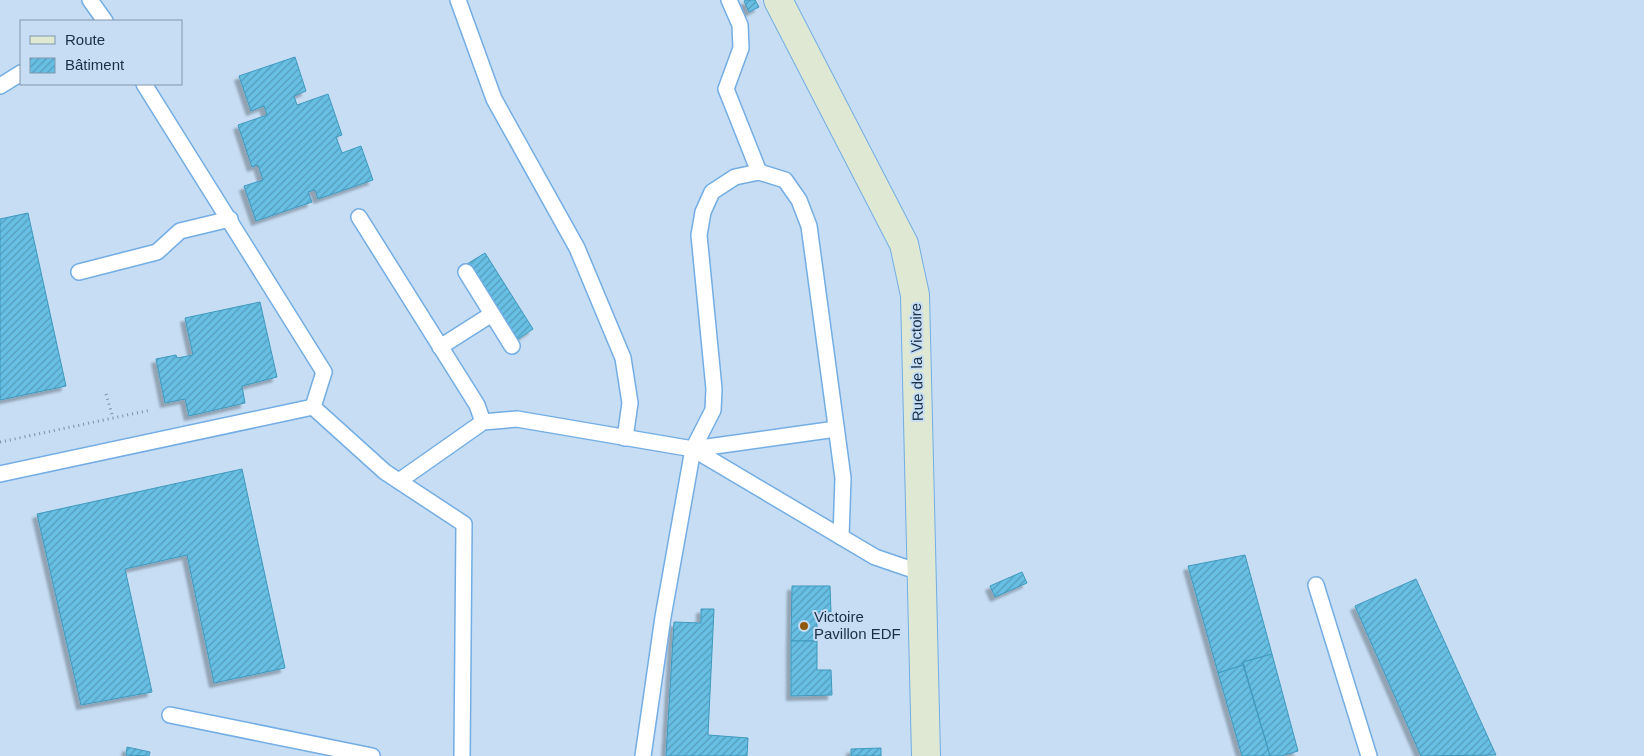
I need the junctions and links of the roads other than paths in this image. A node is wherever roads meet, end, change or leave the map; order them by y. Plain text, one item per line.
1 (90, 0) edge
2 (458, 0) edge
3 (729, 0) edge
4 (778, 0) edge
5 (103, 20) edge
6 (20, 74) edge
7 (0, 85) edge
8 (145, 85) edge
9 (759, 172) junction
10 (359, 217) dead end
11 (230, 219) junction
12 (79, 272) dead end
13 (466, 272) dead end
14 (492, 314) junction
15 (512, 346) dead end
16 (440, 347) junction
17 (313, 407) junction
18 (483, 422) junction
19 (836, 429) junction
20 (625, 438) junction
21 (693, 449) junction
22 (0, 474) edge
23 (399, 481) junction
24 (840, 537) junction
25 (922, 573) junction
26 (1316, 585) dead end
27 (170, 715) dead end
28 (372, 756) edge
29 (462, 756) edge
30 (643, 756) edge
31 (926, 756) edge
32 (1369, 756) edge

1 - 5 lane
2 - 20 lane
3 - 9 lane
4 - 25 street, Rue de la Victoire
6 - 7 lane
8 - 11 lane
9 - 19 lane
9 - 21 lane
10 - 16 lane
11 - 12 lane
11 - 17 lane
13 - 14 lane
14 - 15 lane
14 - 16 lane
16 - 18 lane
17 - 22 lane
17 - 23 lane
18 - 20 lane
18 - 23 lane
19 - 21 lane
19 - 24 lane
20 - 21 lane
21 - 24 lane
21 - 30 lane
23 - 29 lane
24 - 25 lane
25 - 31 street, Rue de la Victoire
26 - 32 lane
27 - 28 lane

